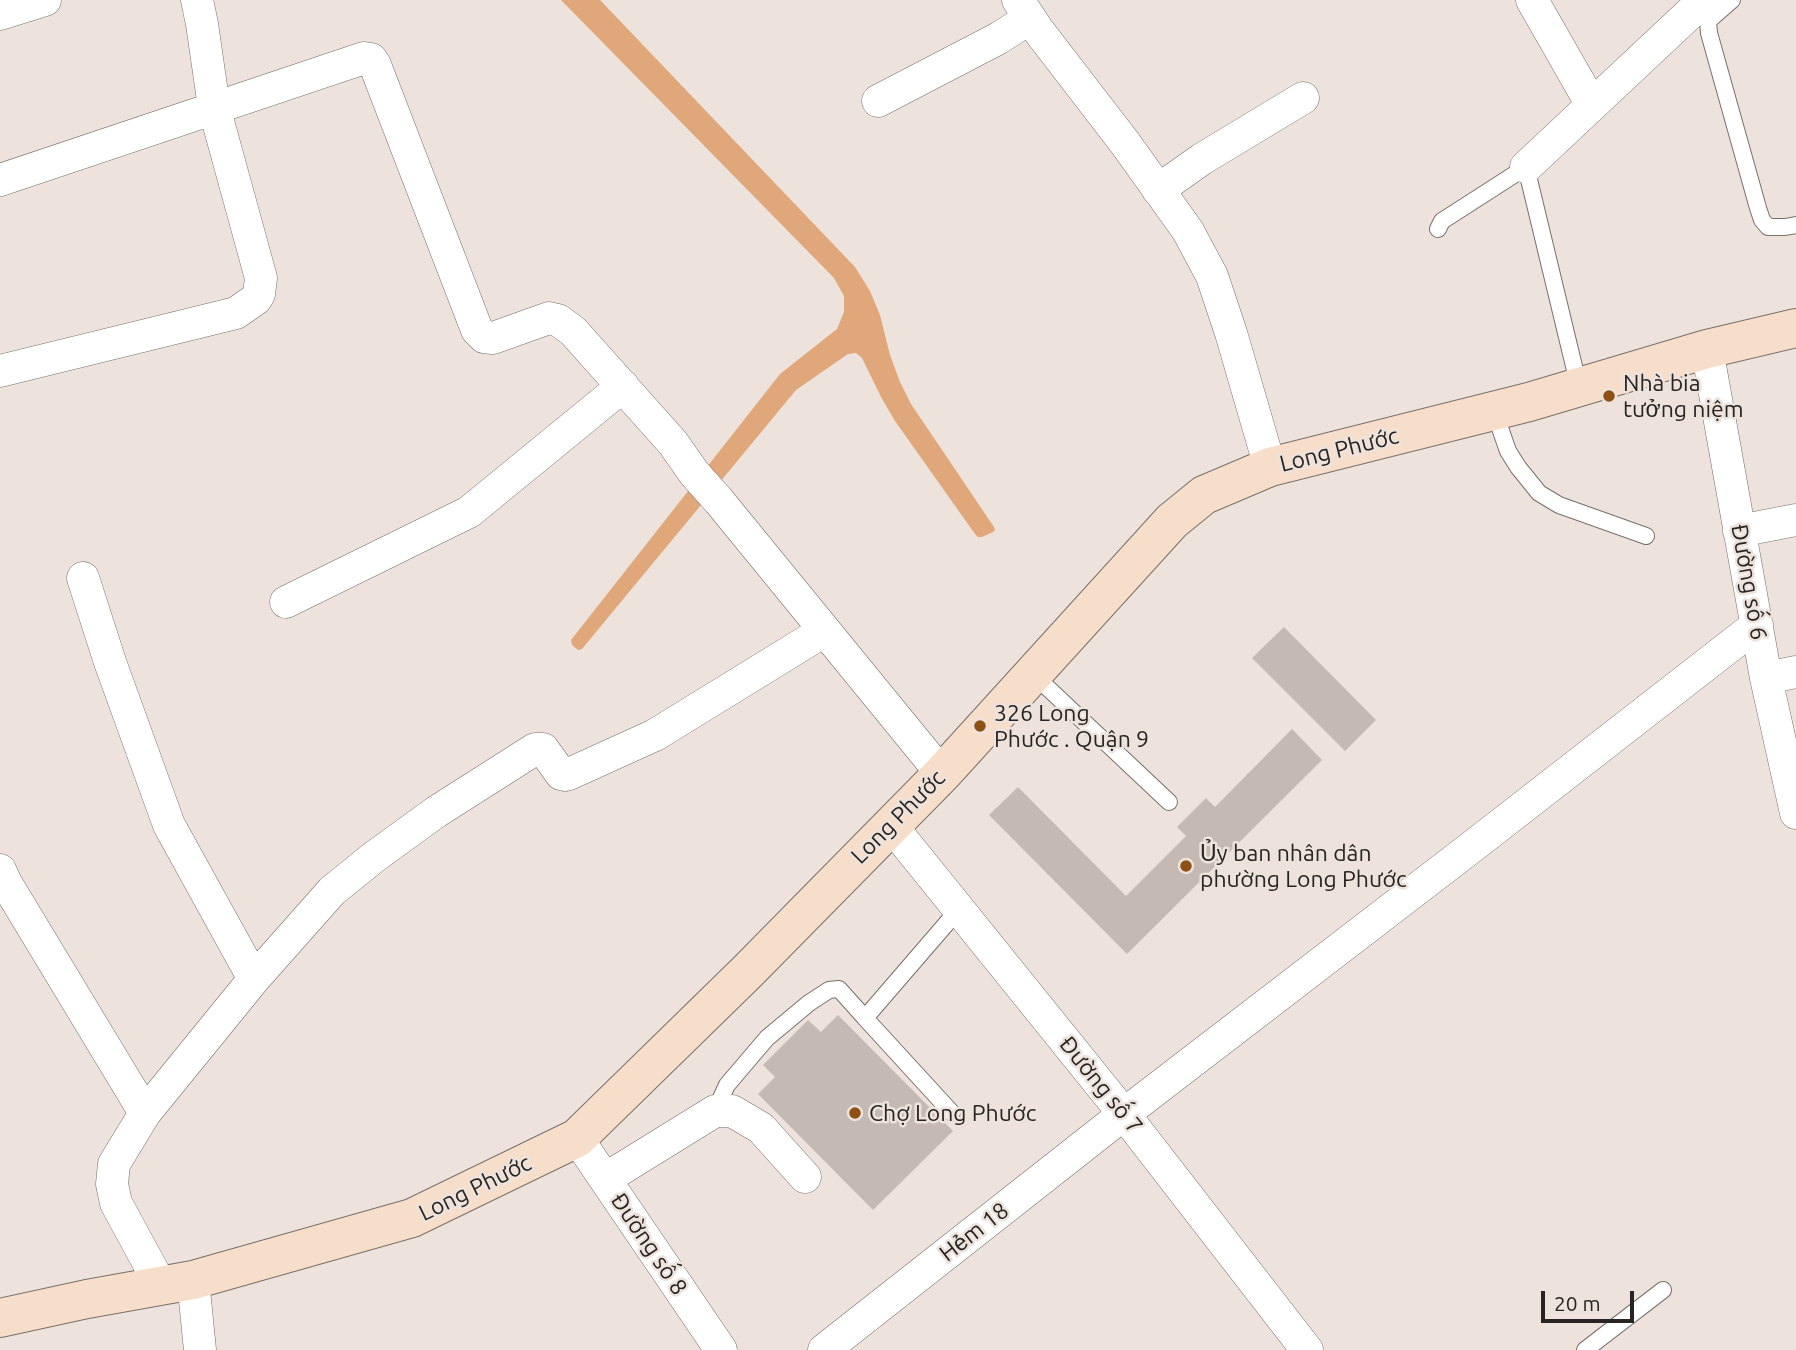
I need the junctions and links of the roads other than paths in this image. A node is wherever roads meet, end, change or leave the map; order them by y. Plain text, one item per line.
1 (45, 0) edge
2 (197, 0) edge
3 (1532, 0) edge
4 (1704, 0) edge
5 (1732, 0) edge
6 (1024, 9) edge
7 (0, 14) edge
8 (1303, 98) dead end
9 (878, 101) dead end
10 (1592, 105) junction
11 (214, 107) junction
12 (1526, 167) junction
13 (0, 180) edge
14 (1158, 190) junction
15 (1796, 225) edge
16 (1438, 229) dead end
17 (1796, 328) edge
18 (1707, 349) junction
19 (0, 370) edge
20 (623, 386) junction
21 (1578, 387) junction
22 (1494, 411) junction
23 (1270, 467) junction
24 (1796, 520) edge
25 (1739, 531) junction
26 (1646, 536) dead end
27 (83, 578) dead end
28 (286, 602) dead end
29 (1757, 625) junction
30 (824, 631) junction
31 (1033, 674) junction
32 (1781, 675) edge
33 (942, 774) junction
34 (1169, 802) dead end
35 (1796, 813) edge
36 (890, 824) junction
37 (0, 870) edge
38 (959, 909) junction
39 (254, 979) junction
40 (865, 1018) junction
41 (715, 1111) junction
42 (145, 1112) junction
43 (952, 1112) dead end
44 (1124, 1114) junction
45 (577, 1138) junction
46 (805, 1177) dead end
47 (605, 1179) junction
48 (177, 1283) junction
49 (1663, 1290) dead end
50 (0, 1318) edge
51 (200, 1350) edge
52 (721, 1350) edge
53 (824, 1350) edge
54 (1307, 1350) edge
55 (1585, 1350) edge

1 - 7 street
2 - 11 street
3 - 10 street
4 - 10 street
5 - 15 lane
6 - 9 street
6 - 14 street
8 - 14 street
10 - 12 street
11 - 13 street
11 - 19 street
11 - 20 street
12 - 16 lane
12 - 21 lane
14 - 23 street
17 - 18 street, Long Phước
18 - 21 street, Long Phước
18 - 25 street, Đường số 6
20 - 28 street
20 - 30 street
21 - 22 street, Long Phước
22 - 23 street, Long Phước
22 - 26 lane
23 - 31 street, Long Phước
24 - 25 street
25 - 29 street, Đường số 6
27 - 39 street
29 - 32 street, Đường số 6
29 - 44 street, Hẻm 18
30 - 33 street
30 - 39 street
31 - 33 street, Long Phước
31 - 34 lane
32 - 35 street, Đường số 6
33 - 36 street, Long Phước
36 - 38 street, Đường số 7
36 - 45 street, Long Phước
37 - 42 street
38 - 40 lane
38 - 44 street, Đường số 7
39 - 42 street
40 - 41 lane
40 - 43 lane
41 - 46 street
41 - 47 street
42 - 48 street
44 - 53 street, Hẻm 18
44 - 54 street, Đường số 7
45 - 47 street, Đường số 8
45 - 48 street, Long Phước
47 - 52 street, Đường số 8
48 - 50 street, Long Phước
48 - 51 street
49 - 55 lane

